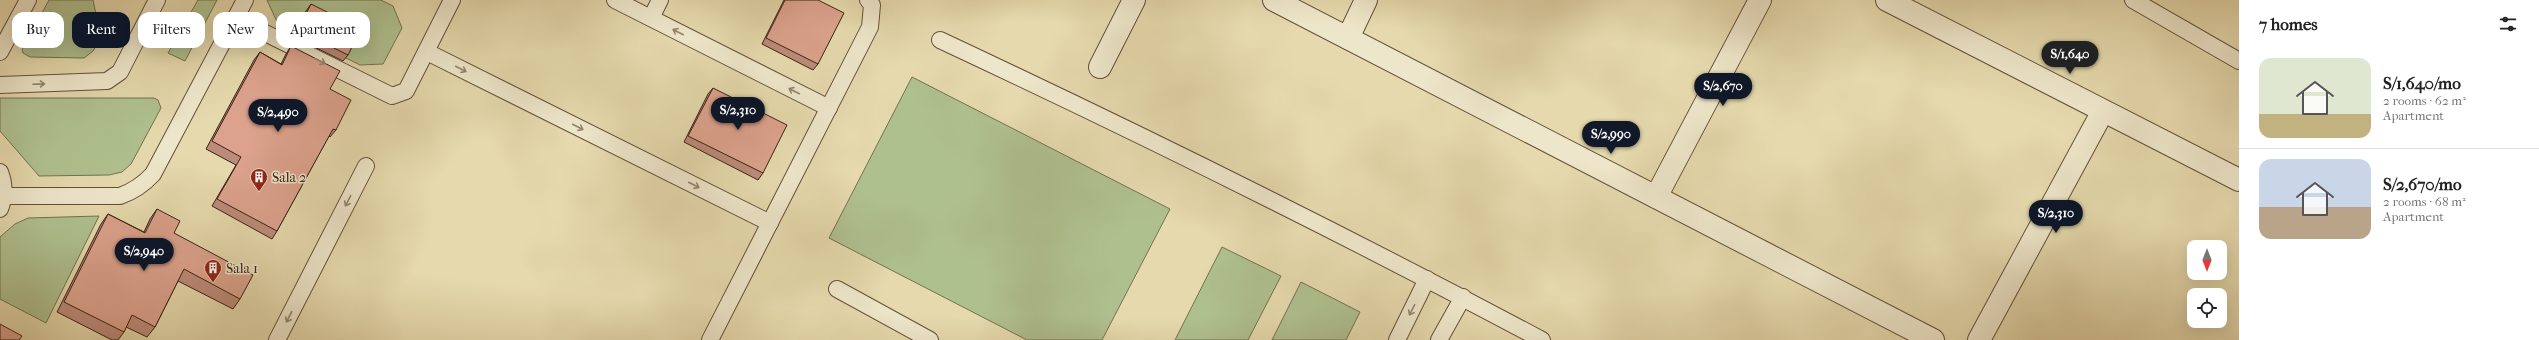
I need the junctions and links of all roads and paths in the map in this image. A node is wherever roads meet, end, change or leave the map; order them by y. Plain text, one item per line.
1 (28, 0) edge
2 (158, 0) edge
3 (245, 0) edge
4 (452, 0) edge
5 (615, 0) edge
6 (660, 0) edge
7 (868, 0) edge
8 (1134, 0) edge
9 (1274, 0) edge
10 (1366, 0) edge
11 (1760, 0) edge
12 (1887, 0) edge
13 (2133, 0) edge
14 (238, 12) edge
15 (651, 18) junction
16 (268, 34) edge
17 (1348, 38) junction
18 (940, 40) dead end
19 (219, 48) edge
20 (0, 52) edge
21 (426, 52) junction
22 (2239, 60) edge
23 (1100, 67) dead end
24 (0, 85) edge
25 (828, 108) junction
26 (2102, 111) junction
27 (366, 166) dead end
28 (0, 172) edge
29 (2239, 180) edge
30 (1656, 197) junction
31 (2, 202) edge
32 (770, 223) junction
33 (1427, 279) junction
34 (837, 289) dead end
35 (1463, 297) junction
36 (1540, 339) edge
37 (277, 340) edge
38 (710, 340) edge
39 (930, 340) edge
40 (1397, 340) edge
41 (1439, 340) edge
42 (1933, 340) edge
43 (1979, 340) edge

1 - 20 lane
24 -> 2 lane
3 - 14 lane
4 - 21 lane
5 - 15 lane
6 - 15 lane
7 - 25 lane
8 - 23 street
9 - 17 street
10 - 17 street
11 - 30 street
12 - 26 street
13 - 22 lane
25 -> 15 lane
16 -> 21 lane
17 - 30 street
18 - 33 lane
19 - 31 lane
21 -> 32 lane
25 - 32 lane
26 - 29 street
26 - 43 street
27 -> 37 lane
28 - 31 lane
30 - 42 street
32 - 38 lane
33 - 35 lane
33 -> 40 lane
34 - 39 lane
35 - 36 lane
35 - 41 lane

